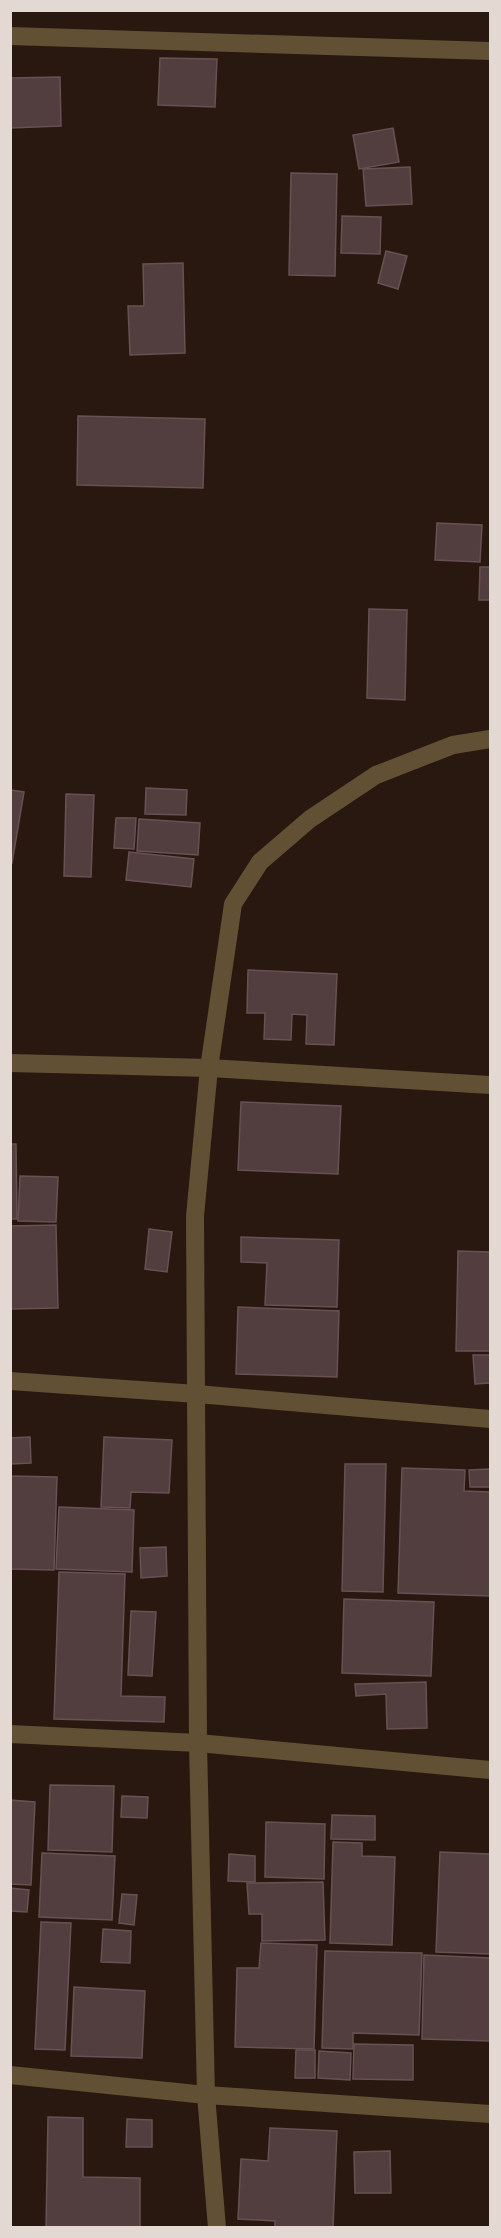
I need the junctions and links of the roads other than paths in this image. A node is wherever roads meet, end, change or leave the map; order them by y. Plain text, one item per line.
1 (10, 36) edge
2 (490, 51) edge
3 (490, 740) edge
4 (10, 1064) edge
5 (209, 1068) junction
6 (490, 1085) edge
7 (10, 1381) edge
8 (197, 1394) junction
9 (490, 1419) edge
10 (10, 1734) edge
11 (198, 1743) junction
12 (490, 1770) edge
13 (10, 2075) edge
14 (207, 2095) junction
15 (490, 2114) edge
16 (217, 2228) edge

1 - 2 street
3 - 5 street
4 - 5 street
5 - 6 street
5 - 8 street
7 - 8 street
8 - 9 street
8 - 11 street
10 - 11 street
11 - 12 street
11 - 14 street
13 - 14 street
14 - 15 street
14 - 16 street

